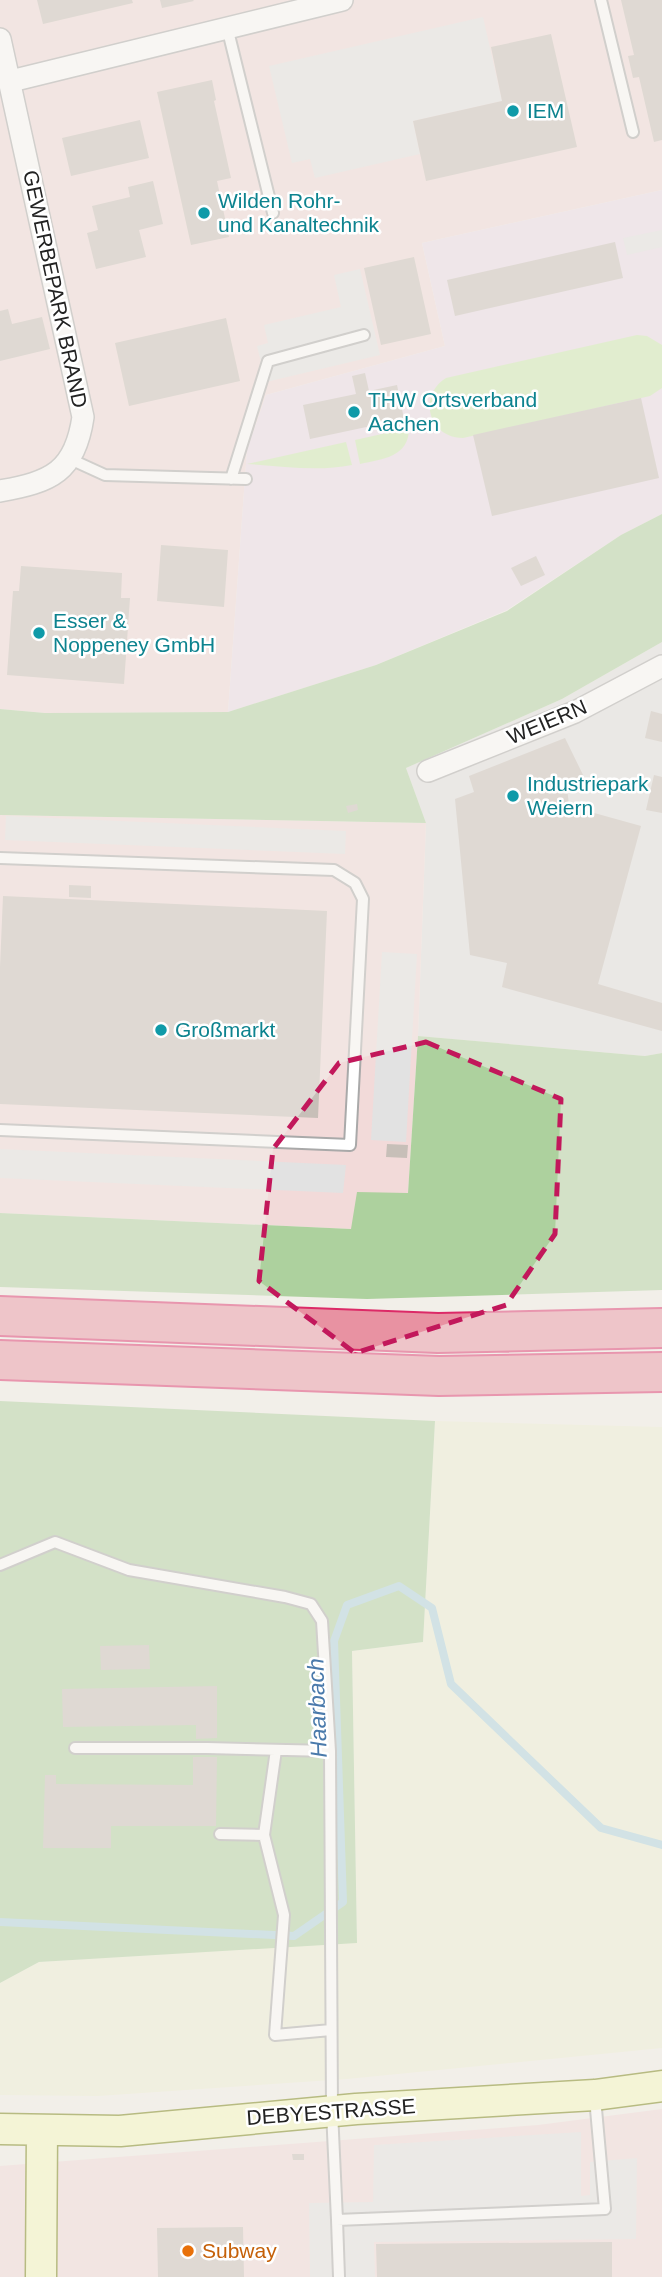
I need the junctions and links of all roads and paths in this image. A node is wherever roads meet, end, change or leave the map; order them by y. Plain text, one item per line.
1 (339, 0) edge
2 (601, 0) edge
3 (227, 27) junction
4 (0, 39) edge
5 (8, 89) edge
6 (633, 132) dead end
7 (273, 213) dead end
8 (364, 335) dead end
9 (70, 459) junction
10 (231, 479) junction
11 (246, 479) dead end
12 (0, 491) edge
13 (662, 666) edge
14 (428, 771) dead end
15 (0, 858) edge
16 (0, 1130) edge
17 (0, 1316) edge
18 (662, 1328) edge
19 (0, 1360) edge
20 (662, 1372) edge
21 (0, 1565) edge
22 (75, 1748) dead end
23 (276, 1750) junction
24 (330, 1751) junction
25 (220, 1835) dead end
26 (264, 1835) junction
27 (331, 2030) junction
28 (662, 2086) edge
29 (594, 2095) junction
30 (331, 2111) junction
31 (0, 2129) edge
32 (42, 2130) junction
33 (337, 2220) junction
34 (41, 2277) edge
35 (339, 2277) edge

1 - 3 street
2 - 6 lane
3 - 5 street
3 - 7 lane
4 - 5 street, GEWERBEPARK BRAND
5 - 9 street, GEWERBEPARK BRAND
8 - 10 lane
9 - 10 lane
9 - 12 street
10 - 11 lane
13 - 14 street, WEIERN
15 - 16 lane
17 - 18 highway
19 - 20 highway
21 - 24 lane
22 - 23 lane
23 - 24 lane
23 - 26 lane
24 - 27 lane
25 - 26 lane
26 - 27 lane
27 - 30 lane
28 - 29 main road, DEBYESTRASSE
29 - 30 main road, DEBYESTRASSE
29 - 33 lane
30 - 32 main road, DEBYESTRASSE
30 - 33 lane
31 - 32 main road, DEBYESTRASSE
32 - 34 main road
33 - 35 lane

